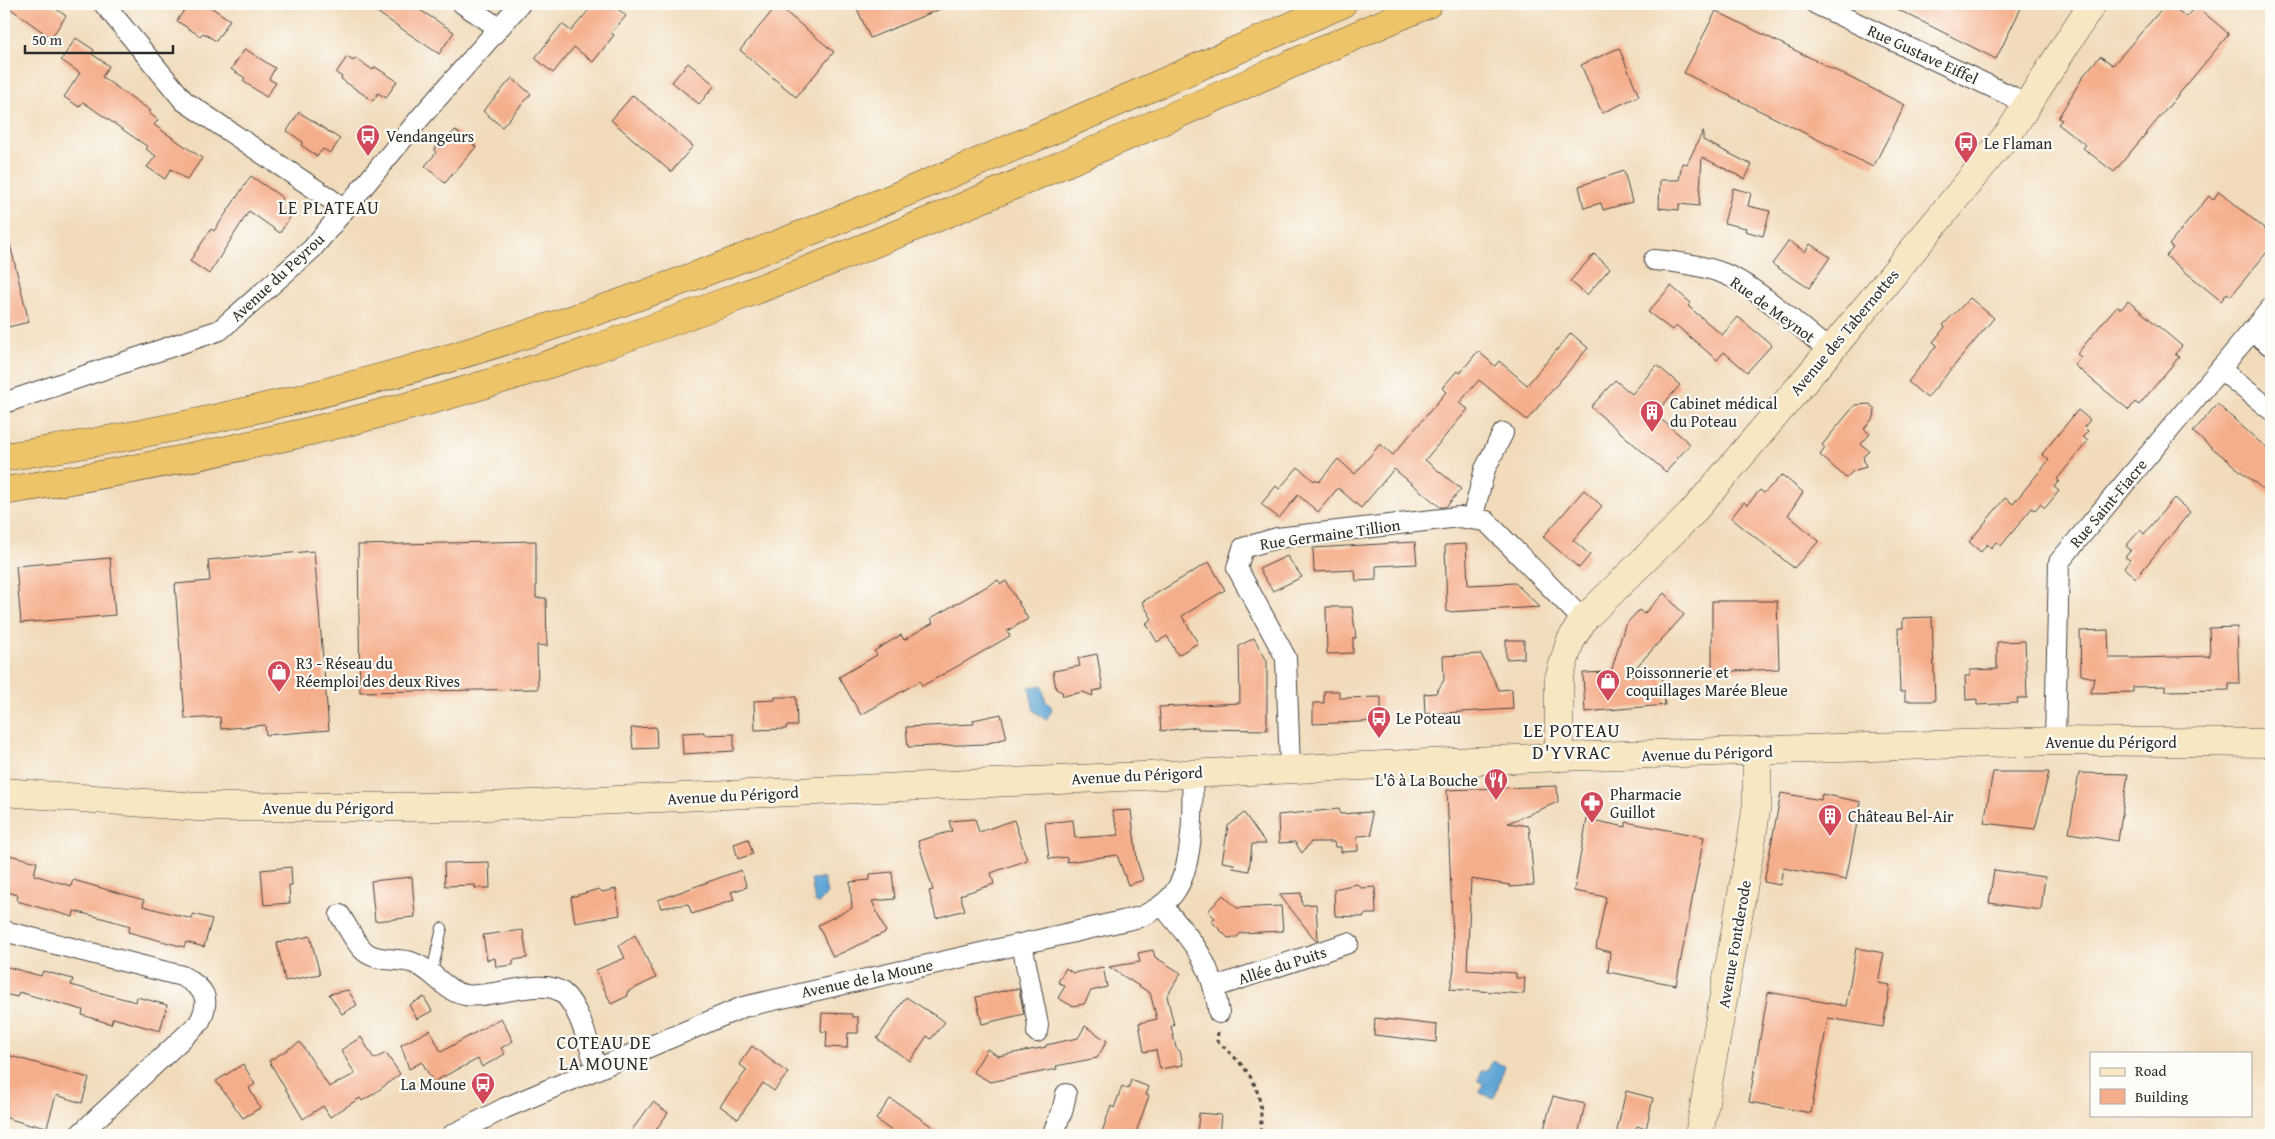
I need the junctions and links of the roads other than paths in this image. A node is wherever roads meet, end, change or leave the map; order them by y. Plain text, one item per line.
1 (104, 4) edge
2 (463, 4) edge
3 (520, 4) edge
4 (1342, 4) edge
5 (1428, 4) edge
6 (1816, 4) edge
7 (2092, 4) edge
8 (499, 28) junction
9 (2027, 108) junction
10 (345, 208) junction
11 (1654, 260) dead end
12 (2271, 308) edge
13 (2252, 331) junction
14 (2271, 346) edge
15 (1830, 351) junction
16 (2220, 369) junction
17 (4, 403) edge
18 (2271, 410) edge
19 (1503, 433) dead end
20 (4, 457) edge
21 (4, 491) edge
22 (1472, 519) junction
23 (1583, 620) junction
24 (2055, 741) junction
25 (2271, 743) edge
26 (1757, 751) junction
27 (1559, 757) junction
28 (1290, 768) junction
29 (1192, 772) junction
30 (4, 792) edge
31 (1162, 905) junction
32 (340, 915) dead end
33 (442, 928) dead end
34 (4, 931) edge
35 (1348, 943) dead end
36 (1022, 944) junction
37 (432, 972) junction
38 (1215, 987) junction
39 (1219, 1014) road end
40 (1037, 1032) dead end
41 (597, 1069) junction
42 (1066, 1094) dead end
43 (79, 1135) edge
44 (452, 1135) edge
45 (1052, 1135) edge
46 (1699, 1135) edge

1 - 10 street
2 - 8 street
3 - 8 street, Avenue du Peyrou
4 - 20 highway
5 - 21 highway
6 - 9 street, Rue Gustave Eiffel
7 - 9 street, Avenue des Tabernottes
8 - 10 street, Avenue du Peyrou
9 - 15 street, Avenue des Tabernottes
10 - 17 street, Avenue du Peyrou
11 - 15 street, Rue de Meynot
12 - 13 street, Rue Saint-Fiacre
13 - 14 street
13 - 16 street, Rue Saint-Fiacre
15 - 23 street, Avenue des Tabernottes
16 - 18 street
16 - 24 street, Rue Saint-Fiacre
19 - 22 street
22 - 23 street, Rue Germaine Tillion
22 - 28 street, Rue Germaine Tillion
23 - 27 street, Avenue des Tabernottes
24 - 25 street, Avenue du Périgord
24 - 26 street, Avenue du Périgord
26 - 27 street, Avenue du Périgord
26 - 46 street, Avenue Fontderode
27 - 28 street, Avenue du Périgord
28 - 29 street, Avenue du Périgord
29 - 30 street, Avenue du Périgord
29 - 31 street, Avenue de la Moune
31 - 36 street, Avenue de la Moune
31 - 38 street
32 - 37 street
33 - 37 lane
34 - 43 street
35 - 38 street, Allée du Puits
36 - 40 street
36 - 41 street, Avenue de la Moune
37 - 41 street
38 - 39 street
41 - 44 street, Avenue de la Moune
42 - 45 street

